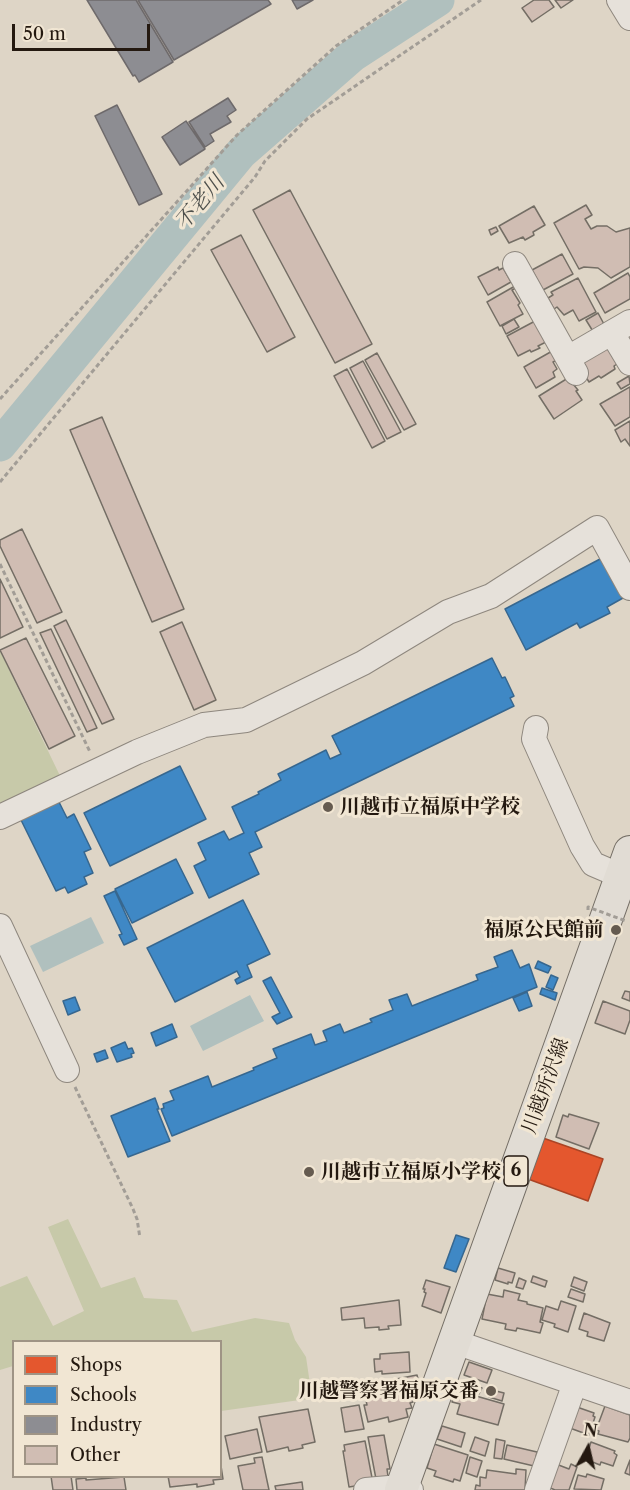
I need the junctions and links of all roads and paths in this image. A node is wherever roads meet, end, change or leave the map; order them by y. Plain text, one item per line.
1 (403, 0) edge
2 (482, 0) edge
3 (619, 0) edge
4 (630, 18) edge
5 (515, 264) dead end
6 (621, 328) edge
7 (630, 363) edge
8 (0, 399) edge
9 (0, 482) edge
10 (0, 564) edge
11 (630, 588) edge
12 (536, 728) dead end
13 (98, 770) junction
14 (0, 817) edge
15 (626, 864) edge
16 (588, 910) dead end
17 (626, 921) dead end
18 (0, 926) edge
19 (67, 1070) joint
20 (140, 1238) dead end
21 (455, 1342) junction
22 (575, 1383) junction
23 (630, 1402) edge
24 (404, 1489) edge
25 (366, 1490) edge
26 (537, 1490) edge

1 - 8 path
2 - 9 path
3 - 4 street
5 - 6 street
6 - 7 street
10 - 13 path
11 - 13 street
12 - 15 street
13 - 14 street
15 - 21 main road, 川越所沢線 / 6
16 - 17 path, bridge
18 - 19 street
19 - 20 path
21 - 22 street
21 - 24 main road, 川越所沢線 / 6
22 - 23 street
22 - 26 street
24 - 25 street

